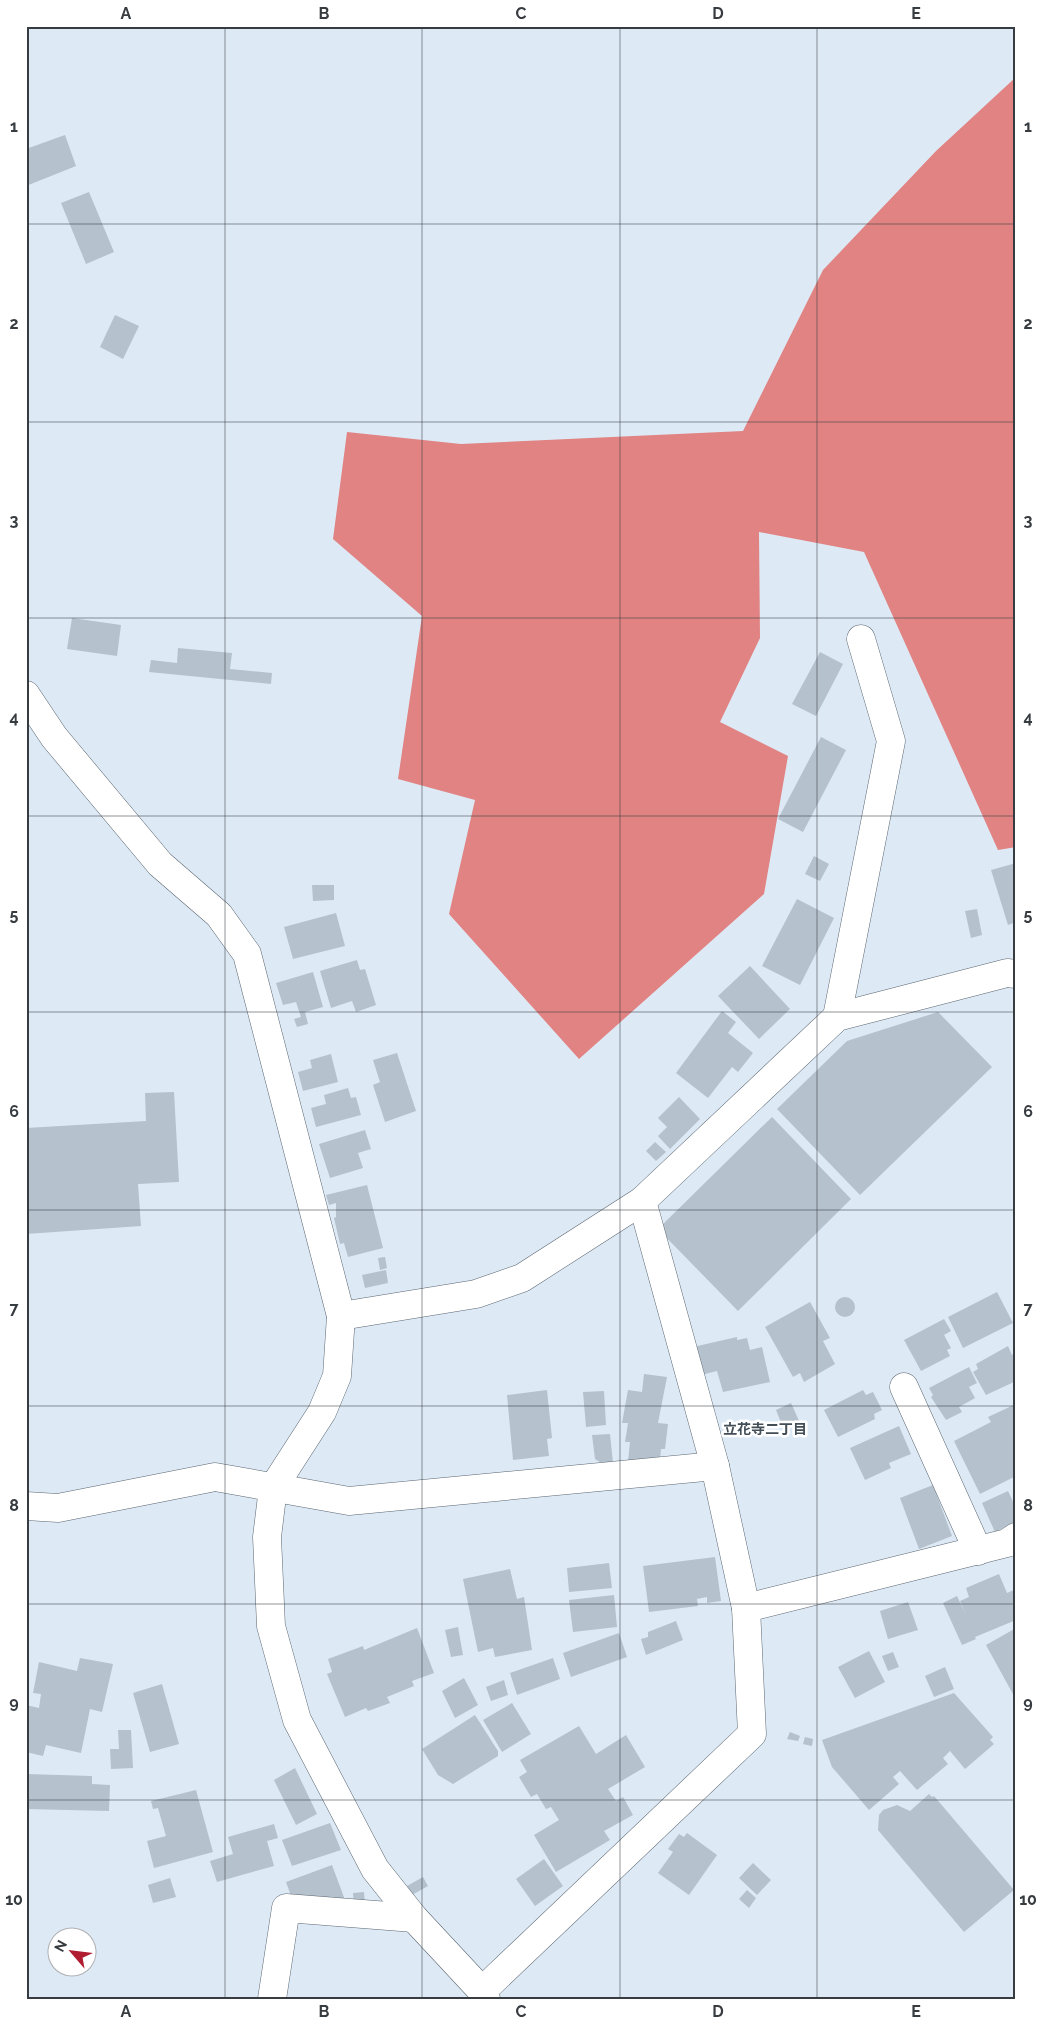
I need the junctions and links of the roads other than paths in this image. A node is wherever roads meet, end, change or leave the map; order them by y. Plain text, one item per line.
1 (861, 640) dead end
2 (26, 695) edge
3 (1016, 974) edge
4 (837, 1017) junction
5 (642, 1201) junction
6 (341, 1316) junction
7 (904, 1387) dead end
8 (715, 1466) junction
9 (273, 1488) junction
10 (26, 1506) edge
11 (1016, 1537) edge
12 (978, 1551) junction
13 (746, 1608) junction
14 (414, 1918) junction
15 (484, 1995) edge
16 (272, 1999) edge

1 - 4 street
2 - 6 street
3 - 4 street
4 - 5 street
5 - 6 street
5 - 8 street
6 - 9 street
7 - 12 street
8 - 9 street
8 - 13 street
9 - 10 street
9 - 14 street
11 - 12 street
12 - 13 street
13 - 15 street
14 - 15 street
14 - 16 street

